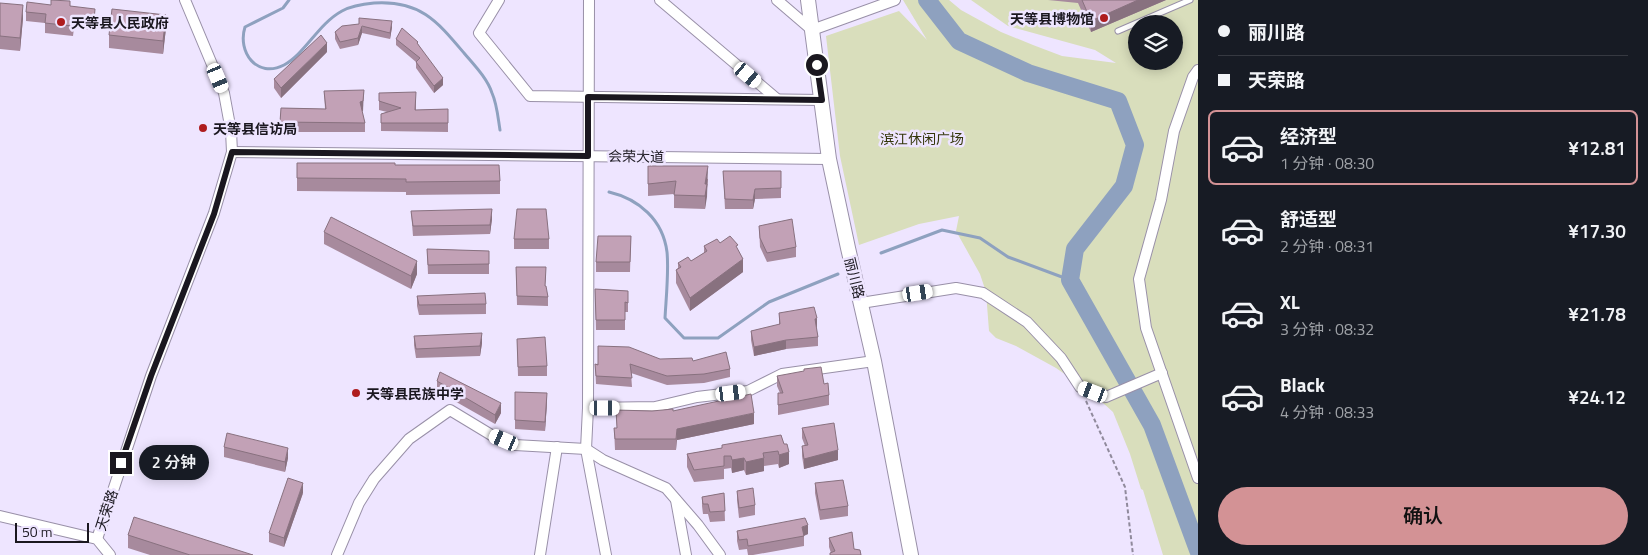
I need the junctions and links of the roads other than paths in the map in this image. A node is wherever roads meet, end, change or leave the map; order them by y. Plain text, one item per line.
1 (185, 0) edge
2 (499, 0) edge
3 (589, 0) edge
4 (660, 0) edge
5 (777, 0) edge
6 (808, 0) edge
7 (895, 0) edge
8 (1190, 0) edge
9 (812, 30) junction
10 (1118, 31) dead end
11 (1198, 70) edge
12 (588, 97) junction
13 (777, 99) junction
14 (822, 100) junction
15 (232, 152) junction
16 (588, 156) junction
17 (829, 159) junction
18 (861, 303) junction
19 (874, 361) junction
20 (1162, 373) junction
21 (588, 408) junction
22 (557, 447) junction
23 (586, 449) junction
24 (1198, 478) edge
25 (676, 499) junction
26 (0, 516) edge
27 (97, 539) junction
28 (110, 555) edge
29 (337, 555) edge
30 (540, 555) edge
31 (606, 555) edge
32 (686, 555) edge
33 (720, 555) edge
34 (912, 555) edge

1 - 15 street, 天荣路
2 - 12 street
3 - 12 street
4 - 13 street
5 - 9 street
6 - 9 main road, 丽川路
7 - 9 street
8 - 10 lane
9 - 14 main road, 丽川路
11 - 20 street
12 - 13 street
12 - 16 street
13 - 14 street
14 - 17 main road, 丽川路
15 - 16 street, 会荣大道
15 - 27 street, 天荣路
16 - 17 street, 会荣大道
16 - 21 street
17 - 18 main road, 丽川路
18 - 19 main road, 丽川路
18 - 20 street
19 - 21 street
19 - 34 main road, 丽川路
20 - 24 street
21 - 23 street
22 - 23 street
22 - 29 street
22 - 30 street
23 - 25 street
23 - 31 street
25 - 32 street
25 - 33 street
26 - 27 street
27 - 28 street

